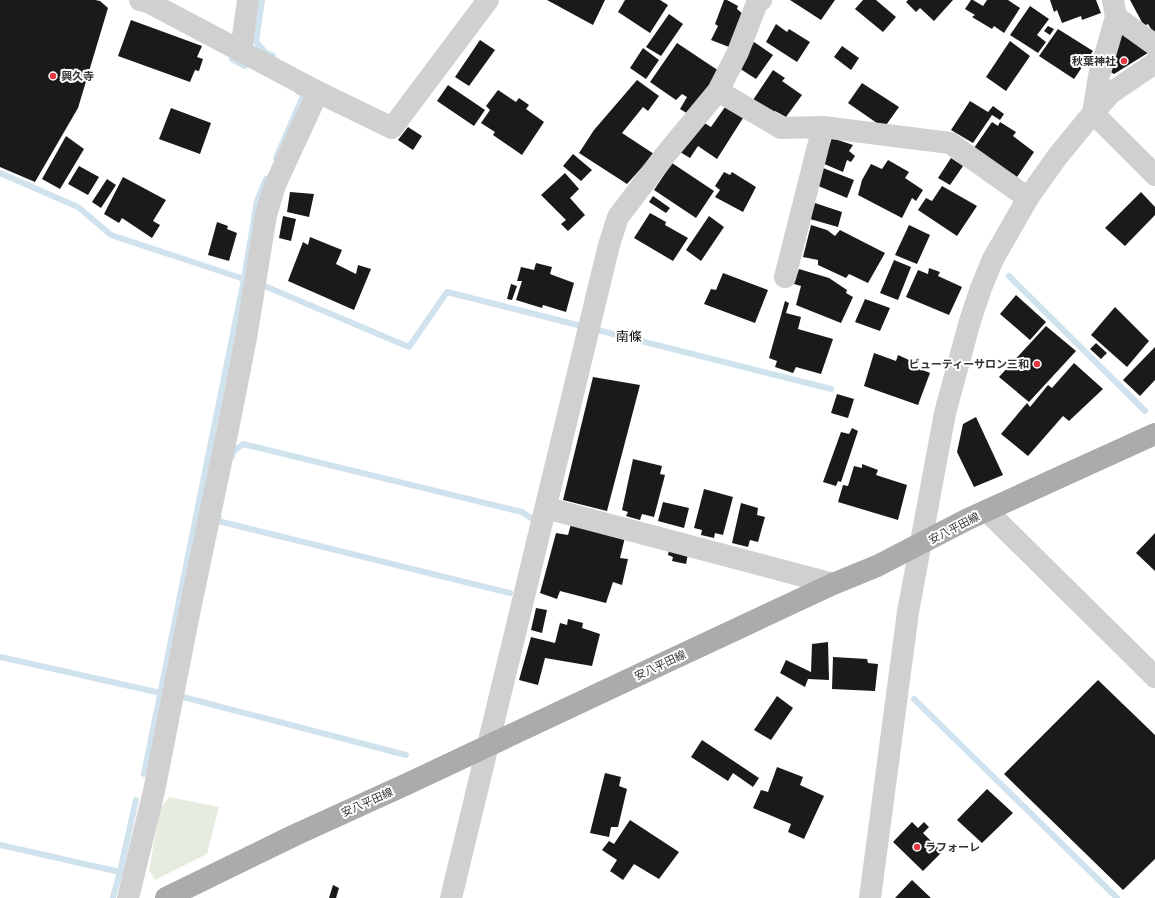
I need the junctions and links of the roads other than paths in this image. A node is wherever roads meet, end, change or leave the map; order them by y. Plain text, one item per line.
1 (140, 0) edge
2 (248, 0) edge
3 (488, 0) edge
4 (757, 1) edge
5 (1114, 8) edge
6 (1155, 45) edge
7 (241, 51) junction
8 (1155, 63) edge
9 (718, 91) junction
10 (318, 92) junction
11 (1093, 113) junction
12 (823, 127) junction
13 (1155, 175) edge
14 (1028, 198) junction
15 (785, 277) dead end
16 (1155, 434) edge
17 (546, 508) junction
18 (987, 511) junction
19 (920, 544) junction
20 (833, 584) junction
21 (1155, 678) edge
22 (489, 746) junction
23 (128, 898) edge
24 (166, 898) edge
25 (451, 898) edge
26 (870, 898) edge

1 - 7 street
2 - 7 street
3 - 10 street
4 - 9 street
5 - 6 street
5 - 11 street
7 - 10 street
8 - 11 street
9 - 12 street
9 - 17 street
10 - 23 street
11 - 13 street
11 - 14 street
12 - 14 street
12 - 15 street
14 - 19 street
16 - 18 main road, 安八平田線
17 - 20 street
17 - 22 street
18 - 19 main road, 安八平田線
18 - 21 street
19 - 20 main road, 安八平田線
19 - 26 street
20 - 22 main road, 安八平田線
22 - 24 main road, 安八平田線
22 - 25 street

